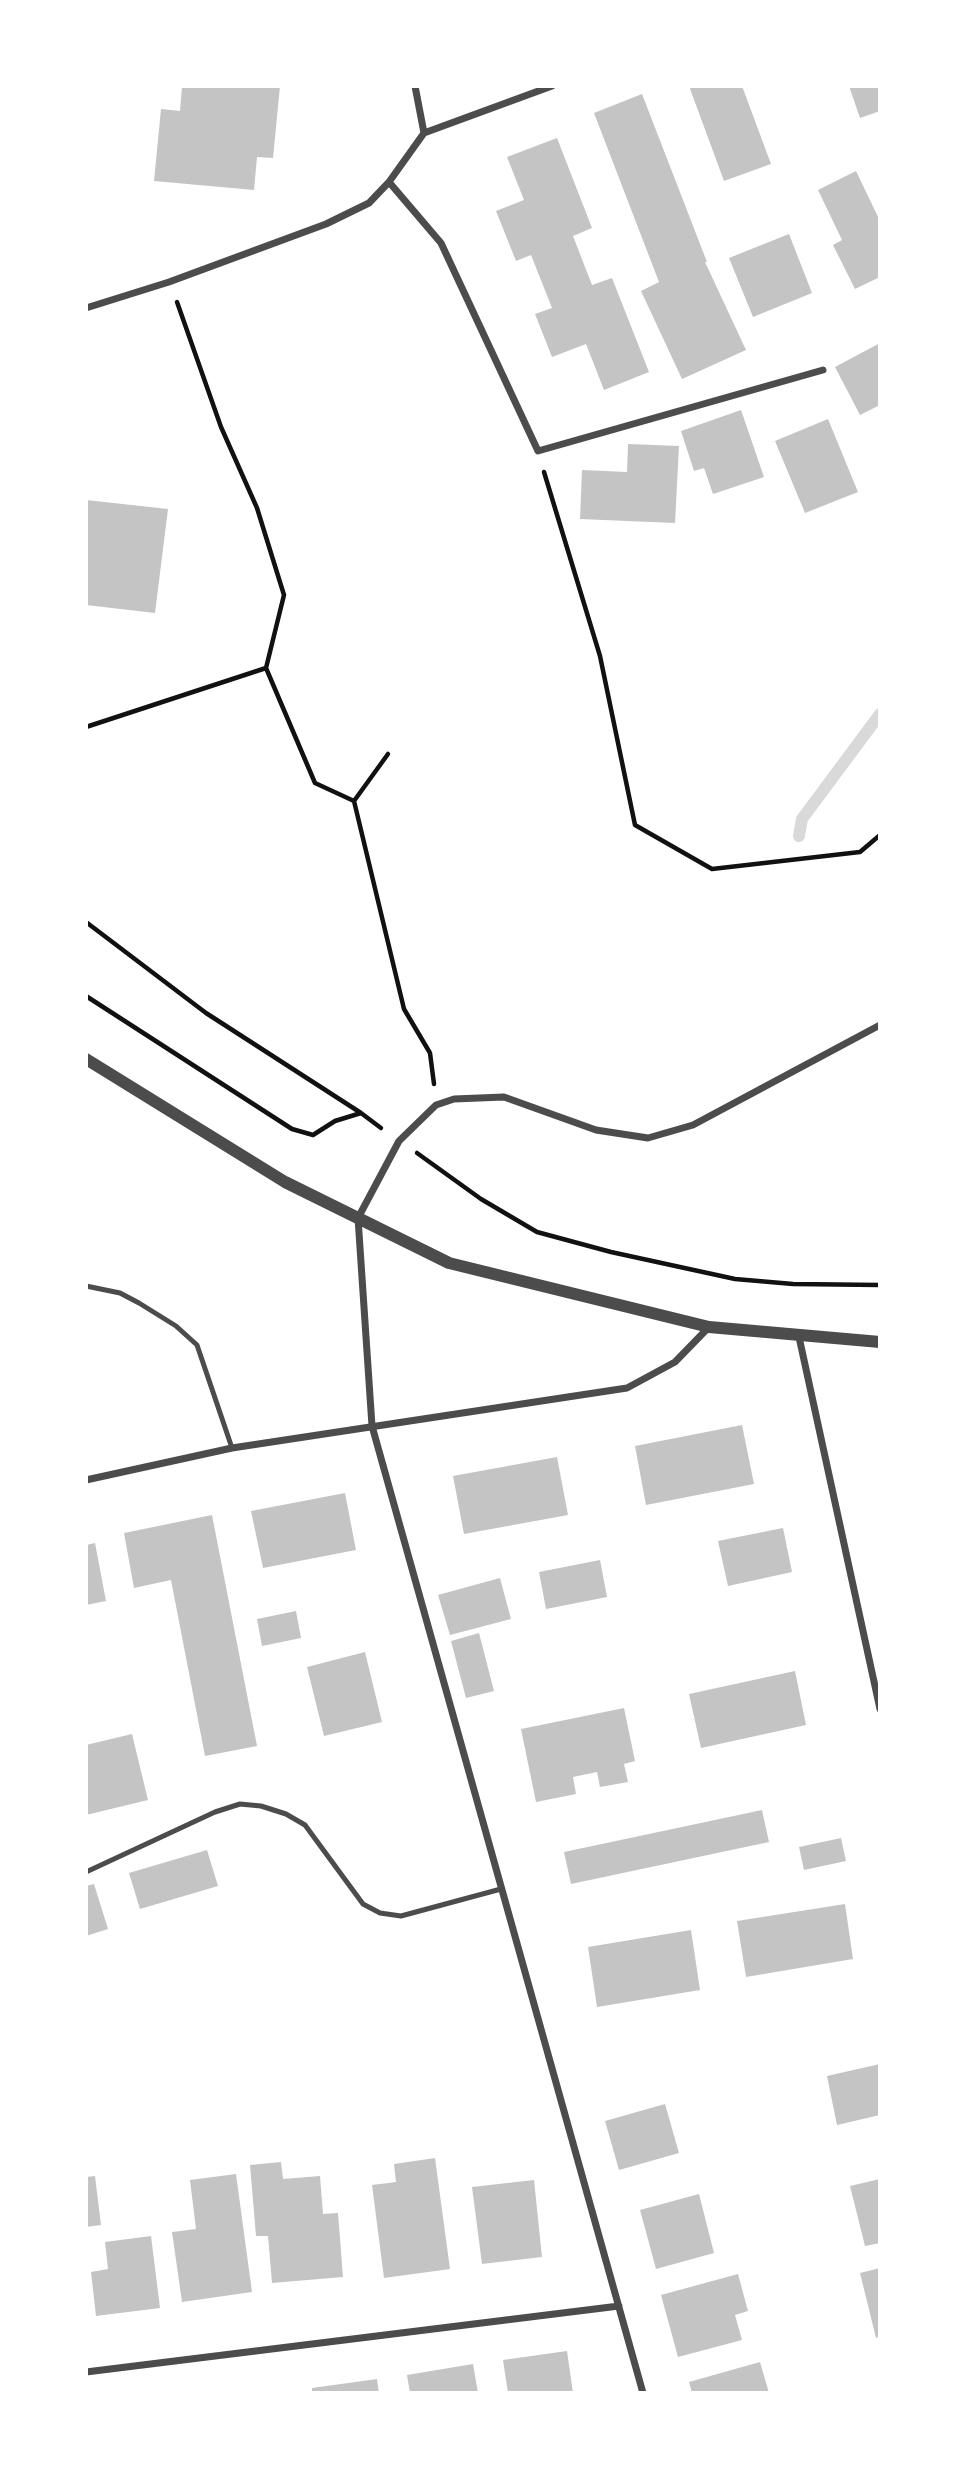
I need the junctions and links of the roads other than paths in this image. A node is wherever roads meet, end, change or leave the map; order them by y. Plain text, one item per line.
1 (415, 86) edge
2 (552, 86) edge
3 (424, 133) junction
4 (389, 182) junction
5 (86, 308) edge
6 (823, 370) dead end
7 (880, 1025) edge
8 (86, 1059) edge
9 (358, 1218) junction
10 (86, 1286) edge
11 (709, 1327) junction
12 (799, 1337) junction
13 (880, 1342) edge
14 (372, 1426) junction
15 (232, 1448) junction
16 (86, 1480) edge
17 (880, 1709) edge
18 (86, 1872) edge
19 (501, 1889) junction
20 (619, 2306) junction
21 (86, 2372) edge
22 (643, 2393) edge

1 - 3 street
2 - 3 street
3 - 4 street
4 - 5 street
4 - 6 street
7 - 9 street
8 - 9 street
9 - 11 street
9 - 14 street
10 - 15 lane
11 - 12 street
11 - 14 street
12 - 13 street
12 - 17 street
14 - 15 street
14 - 19 street
15 - 16 street
18 - 19 lane
19 - 20 street
20 - 21 street
20 - 22 street

